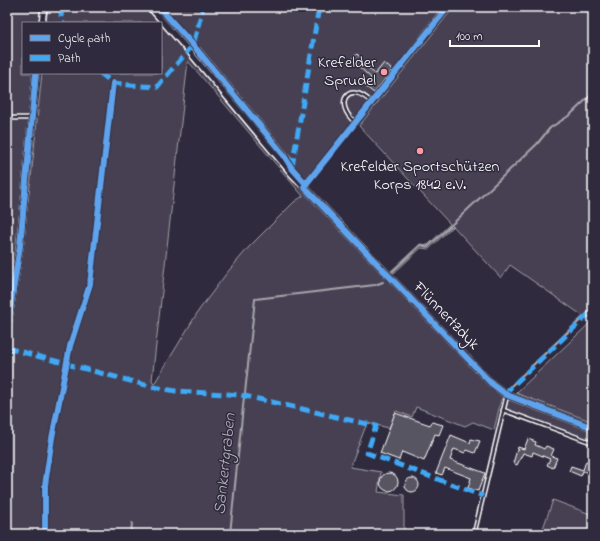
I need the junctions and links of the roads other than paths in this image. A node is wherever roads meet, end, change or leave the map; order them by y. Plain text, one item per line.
1 (44, 7) edge
2 (150, 7) edge
3 (42, 22) edge
4 (36, 74) edge
5 (371, 102) dead end
6 (7, 118) edge
7 (31, 118) junction
8 (355, 122) dead end
9 (7, 329) edge
10 (507, 395) junction
11 (503, 410) junction
12 (593, 428) edge
13 (593, 443) edge
14 (474, 534) edge

1 - 3 street
2 - 10 street, Flünnertzdyk
4 - 7 street
5 - 8 lane
6 - 7 lane
7 - 9 street
10 - 11 lane
10 - 12 street, Flünnertzdyk
11 - 13 lane
11 - 14 lane

